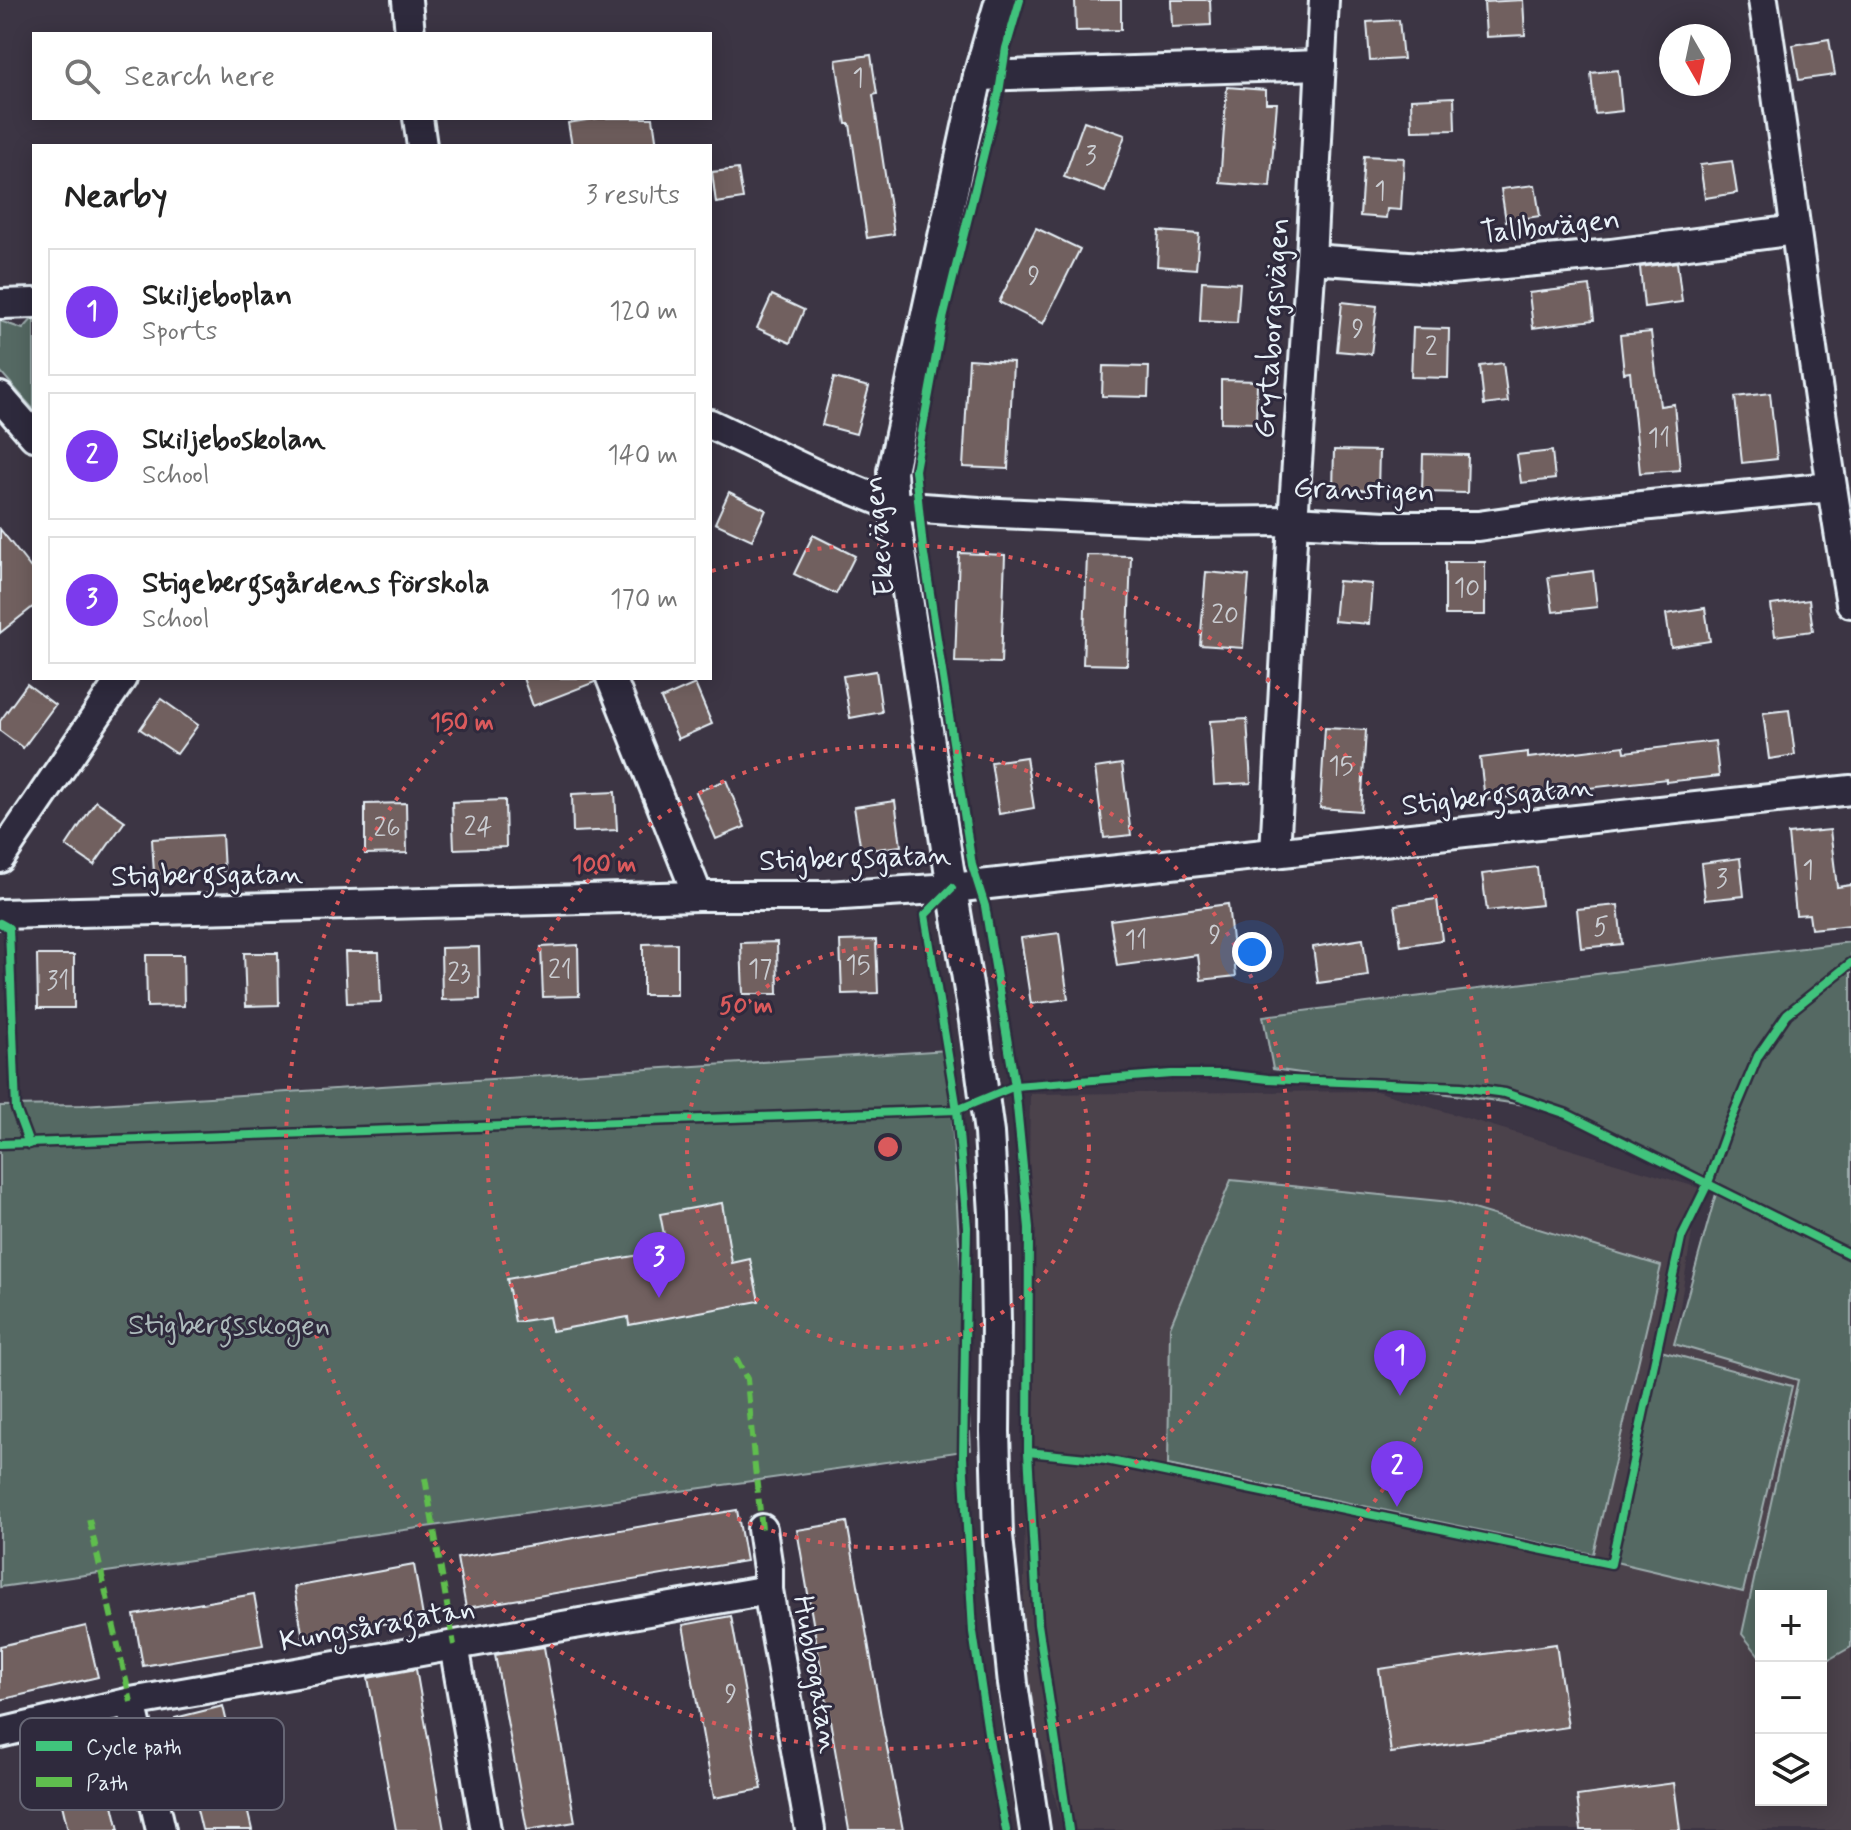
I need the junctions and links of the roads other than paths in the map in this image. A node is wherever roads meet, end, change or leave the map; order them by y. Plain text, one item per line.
1 (407, 0) edge
2 (1000, 0) edge
3 (1324, 0) edge
4 (1763, 0) edge
5 (410, 32) edge
6 (1321, 65) junction
7 (978, 76) junction
8 (418, 120) edge
9 (422, 144) edge
10 (1795, 230) junction
11 (1311, 259) junction
12 (32, 303) edge
13 (1, 304) edge
14 (0, 397) edge
15 (712, 425) edge
16 (32, 434) edge
17 (1831, 487) junction
18 (894, 506) junction
19 (1293, 521) junction
20 (1851, 603) edge
21 (121, 680) edge
22 (612, 680) edge
23 (1851, 790) edge
24 (1275, 853) junction
25 (0, 858) edge
26 (952, 888) junction
27 (698, 896) junction
28 (0, 914) edge
29 (762, 1529) dead end
30 (768, 1590) junction
31 (454, 1645) junction
32 (131, 1702) junction
33 (63, 1718) edge
34 (135, 1718) edge
35 (20, 1728) edge
36 (0, 1733) edge
37 (156, 1810) edge
38 (161, 1830) edge
39 (486, 1830) edge
40 (810, 1830) edge
41 (1035, 1830) edge

1 - 5 street
2 - 7 street, Ekevägen
3 - 6 street, Grytaborgsvägen
4 - 10 street
6 - 7 street
6 - 11 street, Grytaborgsvägen
7 - 18 street, Ekevägen
8 - 9 street
10 - 11 street, Tallbovägen
10 - 17 street
11 - 19 street, Grytaborgsvägen
12 - 13 street
14 - 16 street
15 - 18 street, Granstigen
17 - 19 street, Granstigen
17 - 20 street
18 - 19 street, Granstigen
18 - 26 street, Ekevägen
19 - 24 street, Grytaborgsvägen
21 - 25 street
22 - 27 street
23 - 24 street, Stigbergsgatan
24 - 26 street, Stigbergsgatan
26 - 27 street, Stigbergsgatan
26 - 41 street, Ekevägen
27 - 28 street, Stigbergsgatan
29 - 30 street, Hubbogatan
30 - 31 street, Kungsåragatan
30 - 40 street, Hubbogatan
31 - 32 street, Kungsåragatan
31 - 39 street
32 - 33 street, Kungsåragatan
32 - 34 street
35 - 36 street, Kungsåragatan
37 - 38 street

